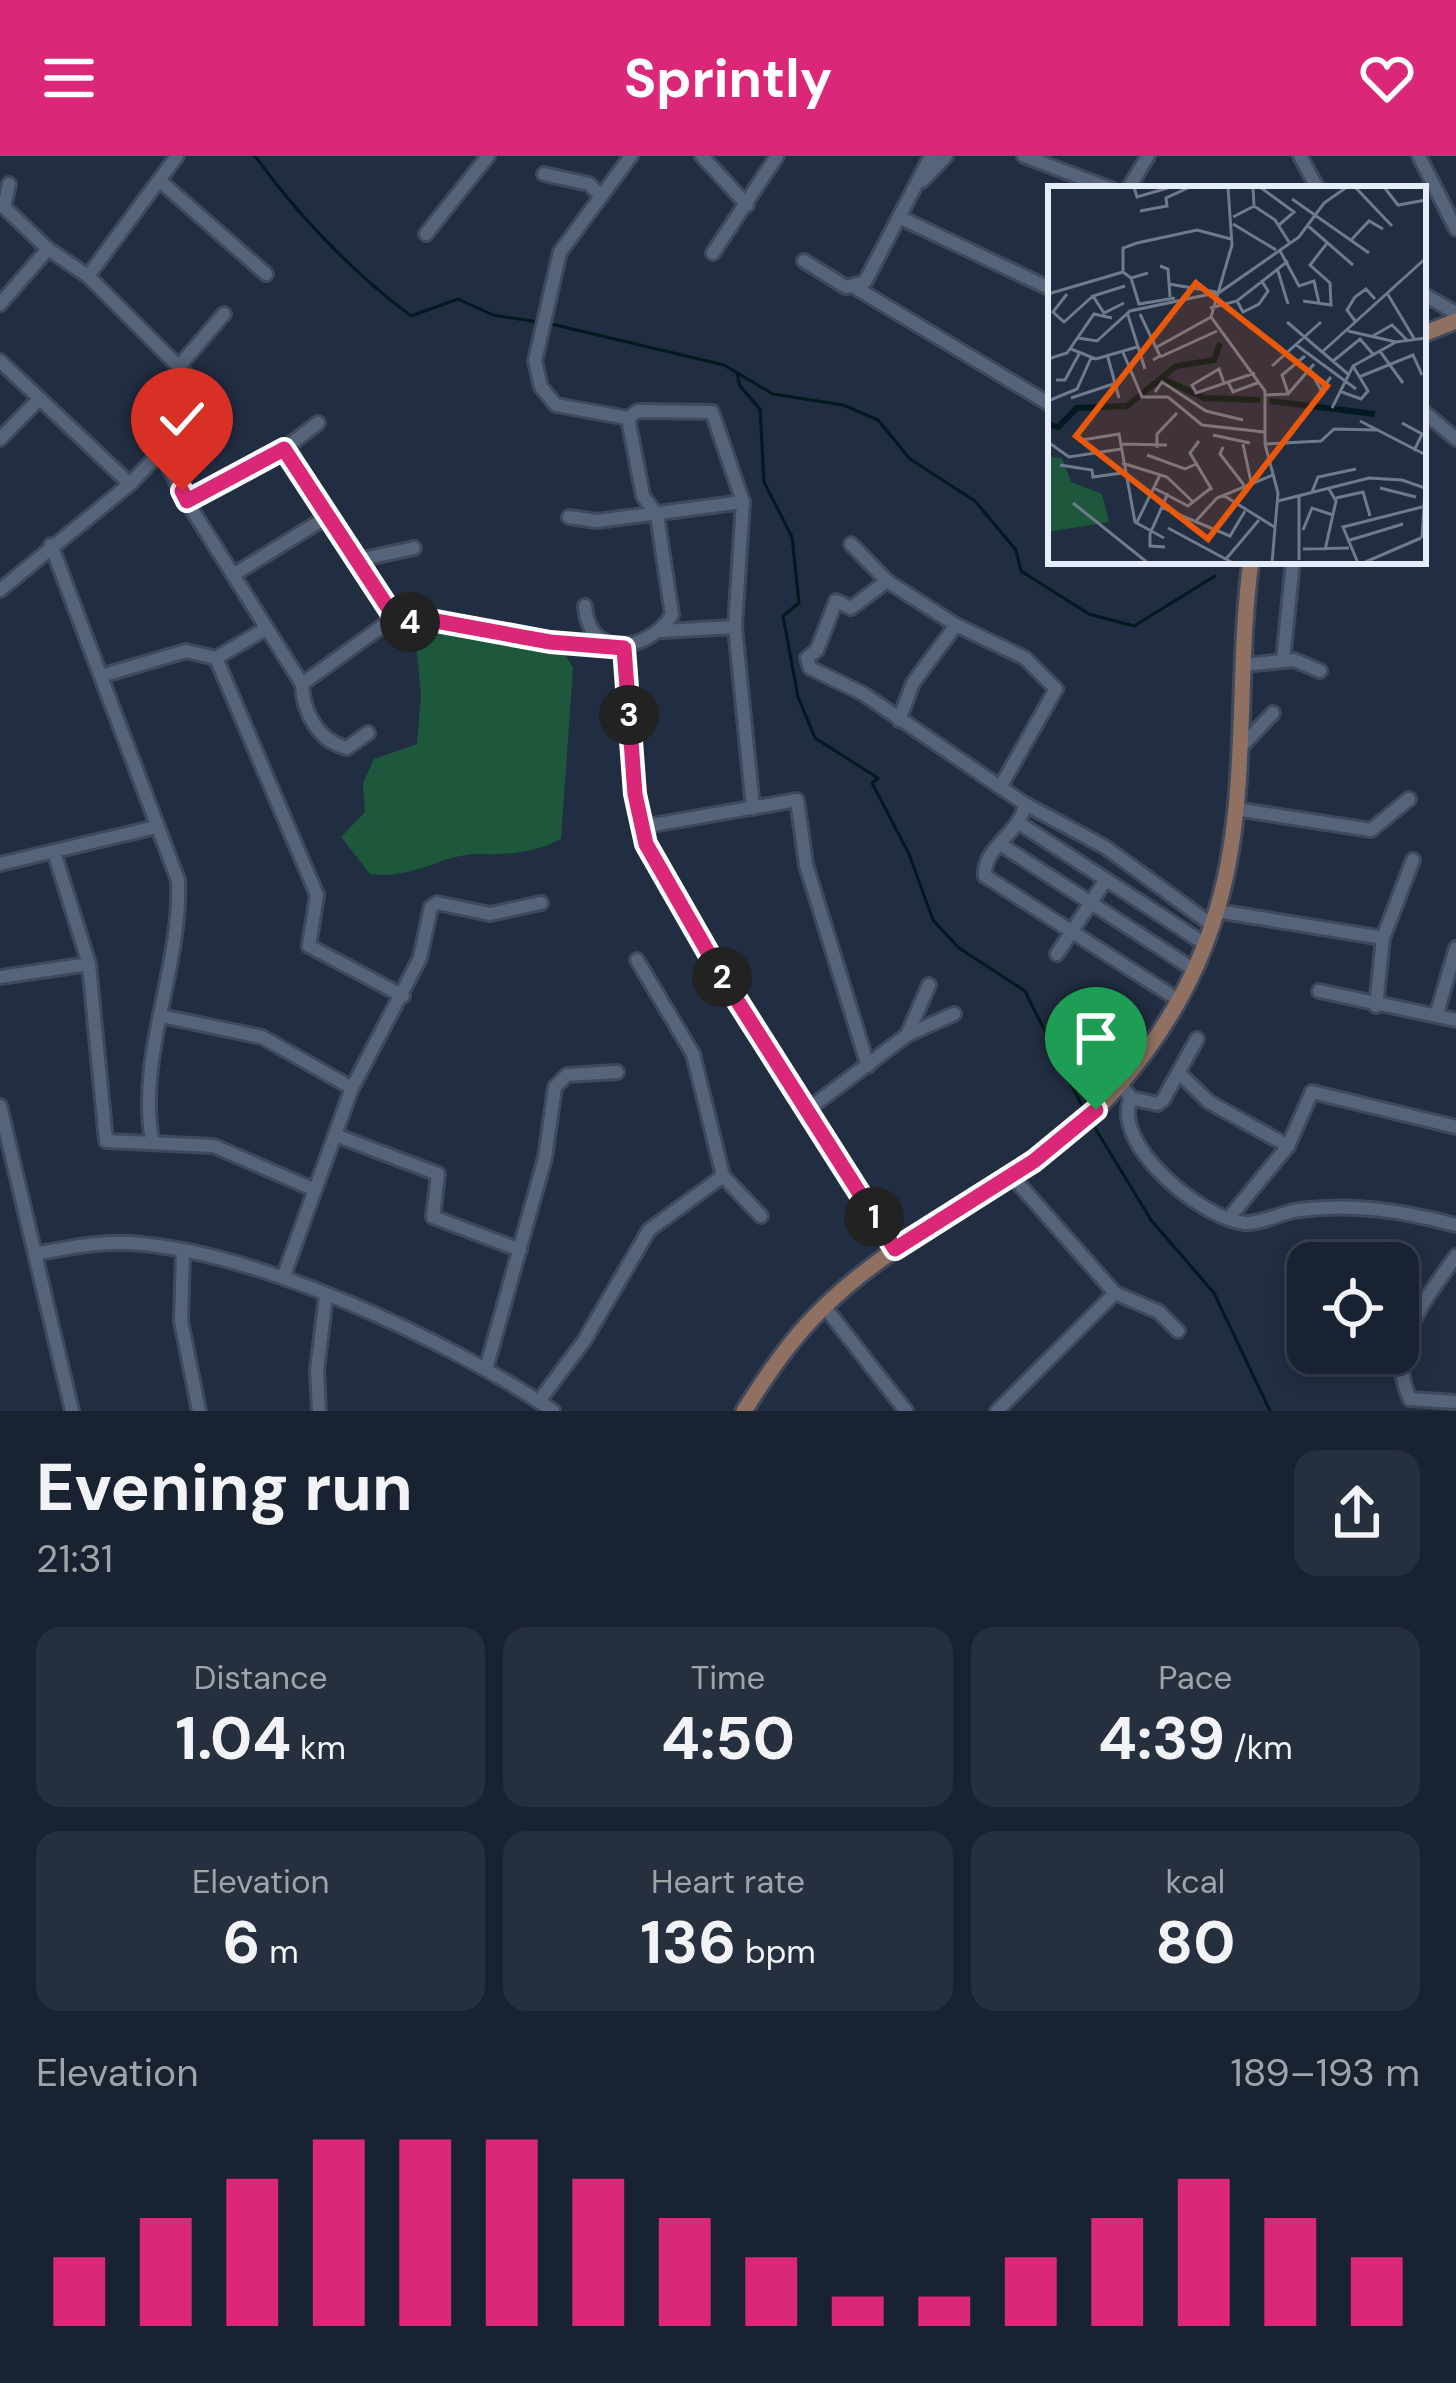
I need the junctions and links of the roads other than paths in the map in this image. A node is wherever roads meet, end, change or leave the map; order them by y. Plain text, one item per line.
1 (177, 156) edge
2 (488, 156) edge
3 (631, 156) edge
4 (702, 156) edge
5 (777, 156) edge
6 (931, 156) edge
7 (946, 156) edge
8 (1024, 156) edge
9 (1148, 156) edge
10 (1300, 156) edge
11 (1419, 156) edge
12 (1043, 159) edge
13 (544, 174) dead end
14 (160, 181) junction
15 (9, 184) dead end
16 (917, 186) junction
17 (1104, 186) edge
18 (1130, 186) edge
19 (1316, 186) edge
20 (601, 196) junction
21 (747, 205) junction
22 (2, 208) edge
23 (901, 218) junction
24 (1456, 229) edge
25 (426, 234) dead end
26 (47, 249) junction
27 (713, 253) dead end
28 (804, 262) dead end
29 (266, 274) dead end
30 (88, 277) junction
31 (856, 287) junction
32 (1048, 288) edge
33 (1426, 296) edge
34 (0, 304) edge
35 (224, 314) dead end
36 (1456, 317) edge
37 (1426, 332) edge
38 (0, 361) edge
39 (182, 364) junction
40 (39, 399) junction
41 (1048, 403) edge
42 (1426, 414) edge
43 (628, 418) junction
44 (318, 423) dead end
45 (0, 439) edge
46 (1456, 439) edge
47 (284, 449) junction
48 (160, 451) junction
49 (130, 484) junction
50 (187, 501) junction
51 (743, 502) junction
52 (656, 512) junction
53 (330, 515) junction
54 (569, 517) dead end
55 (851, 544) dead end
56 (51, 545) junction
57 (414, 548) dead end
58 (358, 560) junction
59 (1251, 564) edge
60 (1293, 564) edge
61 (233, 575) junction
62 (887, 581) junction
63 (0, 590) edge
64 (585, 606) dead end
65 (398, 623) junction
66 (956, 625) junction
67 (735, 627) junction
68 (267, 628) junction
69 (662, 631) junction
70 (603, 642) junction
71 (624, 648) junction
72 (216, 658) junction
73 (1282, 662) junction
74 (1244, 665) junction
75 (1320, 671) dead end
76 (104, 676) junction
77 (302, 684) junction
78 (1273, 713) dead end
79 (899, 719) junction
80 (368, 733) dead end
81 (1239, 749) junction
82 (1001, 784) junction
83 (1409, 799) dead end
84 (1025, 804) junction
85 (753, 808) junction
86 (1235, 809) junction
87 (1018, 823) junction
88 (641, 826) junction
89 (156, 827) junction
90 (1000, 844) junction
91 (54, 853) junction
92 (1413, 860) dead end
93 (0, 864) edge
94 (1105, 881) junction
95 (541, 903) dead end
96 (1089, 907) junction
97 (1215, 918) junction
98 (1073, 932) junction
99 (1383, 938) junction
100 (1205, 944) junction
101 (1456, 948) edge
102 (1057, 954) dead end
103 (637, 960) dead end
104 (89, 964) junction
105 (1193, 969) junction
106 (0, 977) edge
107 (929, 985) dead end
108 (1318, 991) dead end
109 (403, 996) junction
110 (1177, 999) junction
111 (1376, 1006) junction
112 (1438, 1013) junction
113 (953, 1014) dead end
114 (161, 1016) junction
115 (1456, 1020) edge
116 (908, 1035) junction
117 (1197, 1039) dead end
118 (868, 1066) junction
119 (617, 1072) dead end
120 (1179, 1073) junction
121 (352, 1088) junction
122 (1126, 1091) junction
123 (0, 1106) edge
124 (807, 1110) junction
125 (1456, 1127) edge
126 (335, 1135) junction
127 (152, 1140) junction
128 (1288, 1146) junction
129 (1011, 1175) junction
130 (723, 1176) junction
131 (315, 1190) junction
132 (761, 1216) dead end
133 (1228, 1218) junction
134 (1456, 1225) edge
135 (895, 1249) junction
136 (520, 1250) junction
137 (183, 1252) junction
138 (39, 1253) junction
139 (1456, 1256) edge
140 (284, 1275) junction
141 (1115, 1293) junction
142 (326, 1296) junction
143 (824, 1306) junction
144 (1178, 1331) dead end
145 (486, 1369) junction
146 (539, 1401) junction
147 (1456, 1402) edge
148 (73, 1411) edge
149 (199, 1411) edge
150 (319, 1411) edge
151 (553, 1411) edge
152 (744, 1411) edge
153 (906, 1411) edge
154 (997, 1411) edge

1 - 14 street
2 - 25 street
3 - 20 street
4 - 21 street
5 - 21 street
6 - 16 street
7 - 16 street
8 - 12 street
9 - 18 street
10 - 19 street
11 - 24 street
12 - 17 street
13 - 20 street
14 - 29 street
14 - 30 street
15 - 22 street
16 - 23 street
20 - 43 street
21 - 27 street
22 - 26 street
23 - 31 street
23 - 32 street
26 - 30 street
26 - 34 street
28 - 31 street
30 - 39 street
31 - 41 street
33 - 36 street
35 - 39 street
36 - 37 main road
38 - 40 street
39 - 48 street
40 - 45 street
40 - 49 street
42 - 46 street
43 - 51 street
43 - 52 street
44 - 47 street
47 - 50 street
47 - 53 street
48 - 49 street
48 - 50 street
49 - 56 street
50 - 61 street
51 - 52 street
51 - 67 street
52 - 54 street
52 - 69 street
53 - 58 street
53 - 61 street
55 - 62 street
56 - 63 street
56 - 76 street
57 - 58 street
58 - 65 street
59 - 74 main road
60 - 73 street
61 - 68 street
62 - 66 street
62 - 79 street
64 - 70 street
65 - 70 street
65 - 77 street
66 - 79 street
66 - 82 street
67 - 69 street
67 - 85 street
68 - 72 street
68 - 77 street
69 - 71 street
70 - 71 street
71 - 88 street
72 - 76 street
72 - 109 street
73 - 74 street
73 - 75 street
74 - 81 main road
76 - 89 street
77 - 80 street
78 - 81 street
79 - 82 street
81 - 86 main road
82 - 84 street
83 - 86 street
84 - 87 street
84 - 97 street
85 - 88 street
85 - 118 street
86 - 97 main road
87 - 90 street
87 - 94 street
88 - 124 street
89 - 91 street
89 - 114 street
90 - 96 street
90 - 98 street
91 - 93 street
91 - 104 street
92 - 99 street
94 - 96 street
94 - 100 street
95 - 109 street
96 - 98 street
96 - 105 street
97 - 99 street
97 - 100 main road
98 - 102 street
98 - 110 street
99 - 111 street
100 - 105 main road
101 - 112 street
103 - 130 street
104 - 106 street
104 - 127 street
105 - 110 main road
107 - 116 street
108 - 111 street
109 - 121 street
110 - 122 main road
111 - 112 street
112 - 115 street
113 - 116 street
114 - 121 street
114 - 127 street
116 - 118 street
117 - 120 street
118 - 124 street
119 - 136 street
120 - 122 street
120 - 128 street
121 - 126 street
122 - 129 main road
122 - 133 street
123 - 138 street
124 - 135 street
125 - 128 street
126 - 131 street
126 - 136 street
127 - 131 street
128 - 133 street
129 - 135 main road
129 - 141 street
130 - 132 street
130 - 146 street
131 - 140 street
133 - 134 street
135 - 143 main road
136 - 145 street
137 - 138 street
137 - 140 street
137 - 149 street
138 - 148 street
139 - 147 street
140 - 142 street
141 - 144 street
141 - 154 street
142 - 145 street
142 - 150 street
143 - 152 main road
143 - 153 street
145 - 146 street
146 - 151 street

